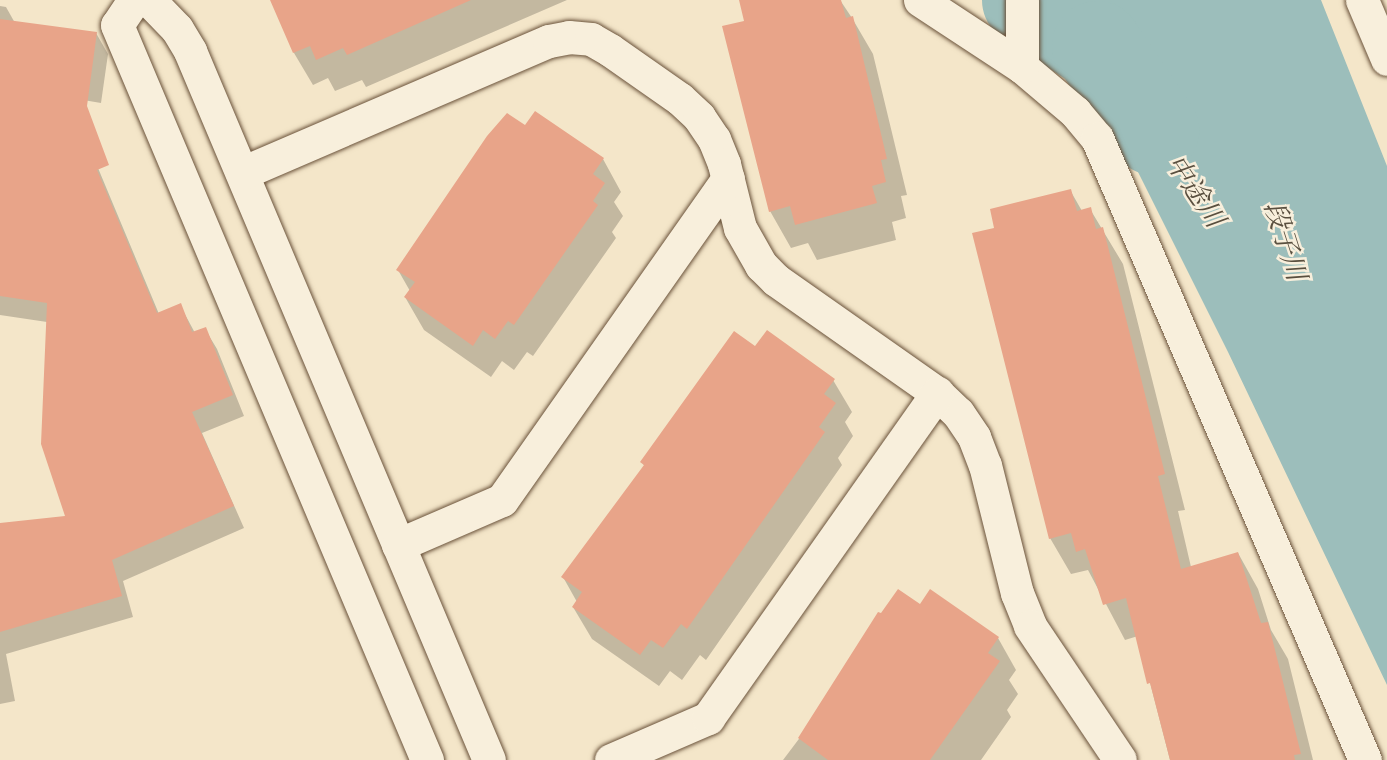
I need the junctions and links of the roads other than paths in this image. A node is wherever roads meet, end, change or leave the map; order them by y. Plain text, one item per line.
1 (134, 0) edge
2 (149, 0) edge
3 (920, 0) edge
4 (1022, 0) edge
5 (1362, 0) edge
6 (1387, 59) edge
7 (1022, 67) junction
8 (242, 172) junction
9 (728, 179) junction
10 (937, 393) junction
11 (398, 545) junction
12 (427, 760) edge
13 (489, 760) edge
14 (611, 760) edge
15 (1120, 760) edge
16 (1365, 760) edge

1 - 12 street
2 - 8 street
3 - 7 street
4 - 7 street
5 - 6 street
7 - 16 street
8 - 9 street
8 - 11 street
9 - 10 street
9 - 11 street
10 - 14 street
10 - 15 street
11 - 13 street

